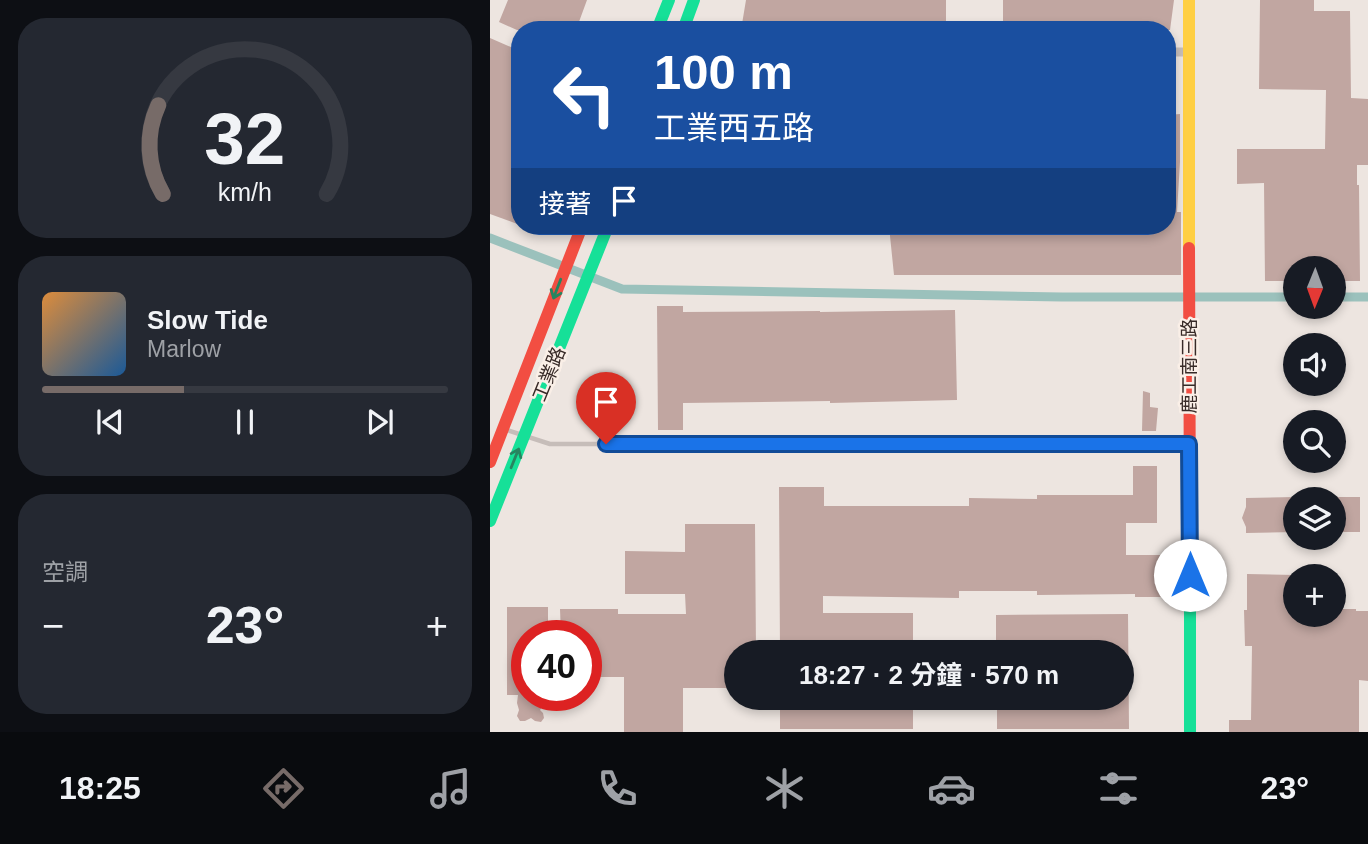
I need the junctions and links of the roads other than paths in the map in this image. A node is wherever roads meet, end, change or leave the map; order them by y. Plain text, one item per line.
1 (669, 0) edge
2 (694, 0) edge
3 (1189, 0) edge
4 (661, 21) edge
5 (686, 21) edge
6 (1176, 52) edge
7 (1188, 52) junction
8 (578, 235) edge
9 (604, 235) edge
10 (503, 429) junction
11 (524, 435) junction
12 (1189, 444) junction
13 (490, 462) edge
14 (490, 521) edge
15 (1190, 732) edge

1 - 4 street
2 - 5 street
3 - 7 street, 鹿工南三路
6 - 7 street
7 - 12 street, 鹿工南三路
8 -> 10 street, 工業路
9 - 11 street, 工業路
10 - 11 lane
10 - 13 street, 工業路
11 - 12 lane
14 -> 11 street, 工業路
12 - 15 street, 鹿工南三路

